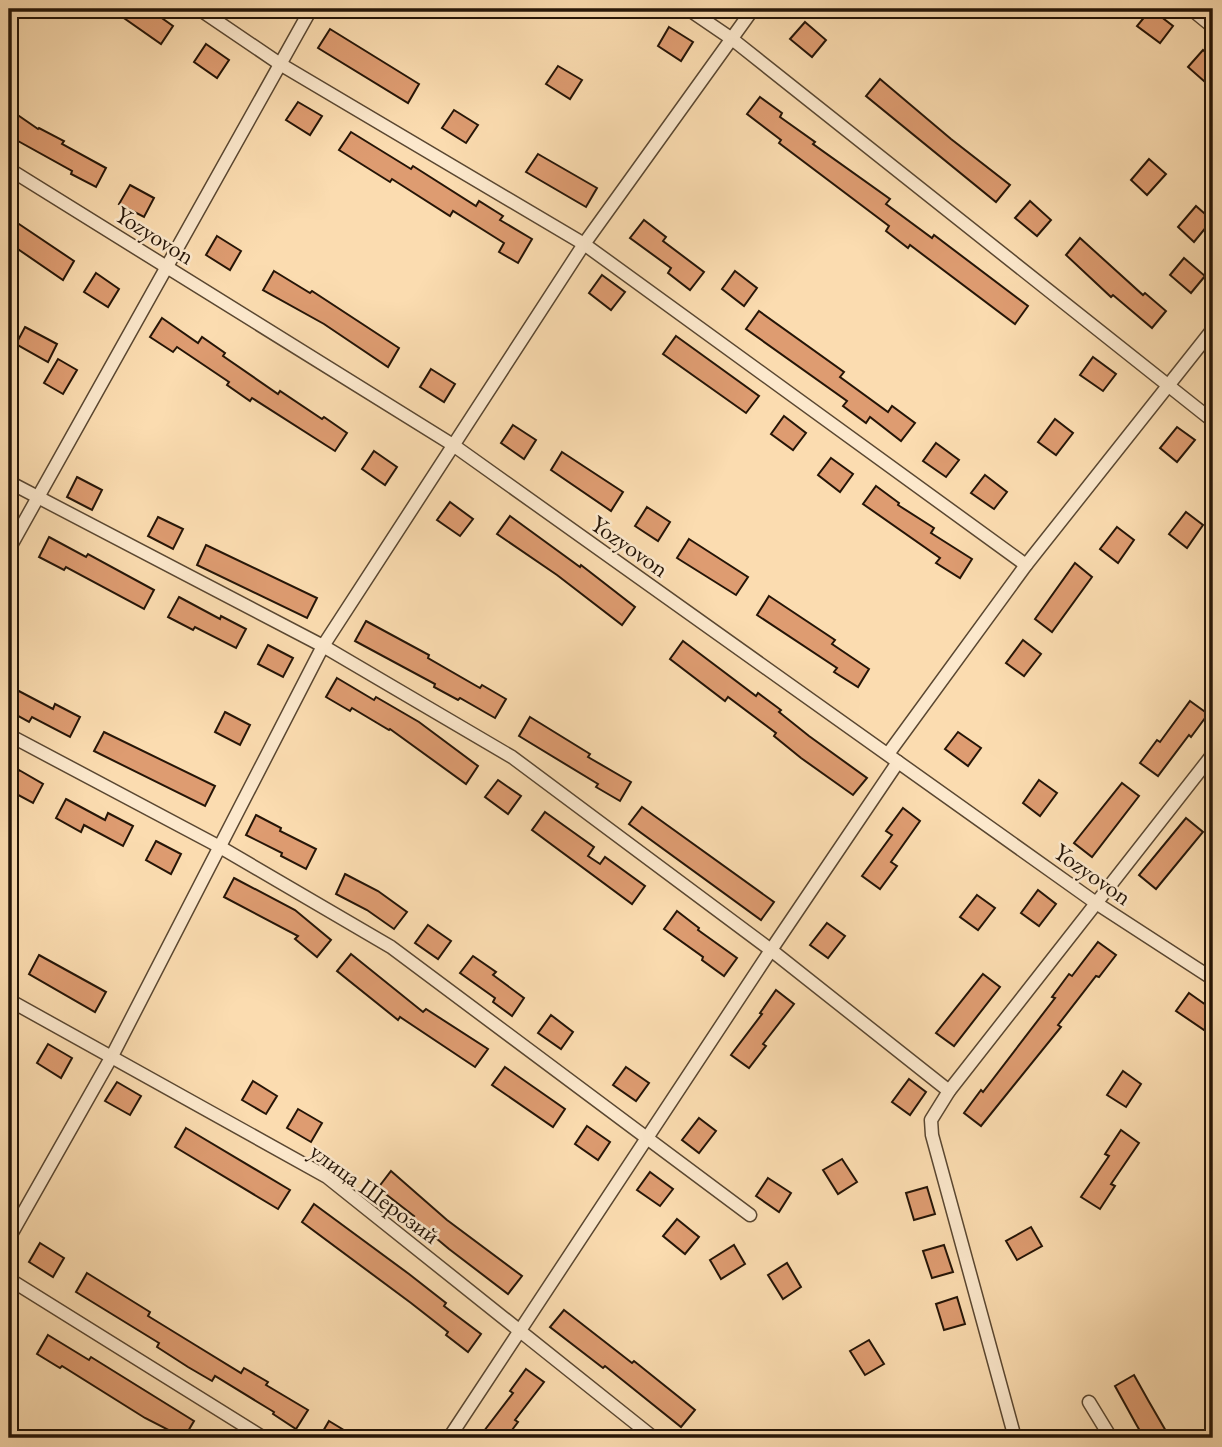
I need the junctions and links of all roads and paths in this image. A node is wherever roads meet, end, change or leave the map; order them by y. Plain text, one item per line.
1 (199, 9) edge
2 (311, 9) edge
3 (688, 9) edge
4 (754, 9) edge
5 (1191, 9) edge
6 (1213, 27) edge
7 (732, 39) junction
8 (280, 64) junction
9 (9, 169) edge
10 (584, 244) junction
11 (166, 267) junction
12 (1213, 329) edge
13 (1170, 384) junction
14 (1213, 421) edge
15 (453, 445) junction
16 (9, 482) edge
17 (37, 497) junction
18 (9, 549) edge
19 (1026, 565) junction
20 (323, 646) junction
21 (9, 735) edge
22 (1213, 754) edge
23 (893, 758) junction
24 (220, 846) junction
25 (1096, 903) junction
26 (771, 950) junction
27 (1213, 979) edge
28 (9, 1000) edge
29 (112, 1056) junction
30 (949, 1091) junction
31 (648, 1137) junction
32 (750, 1215) dead end
33 (9, 1238) edge
34 (9, 1279) edge
35 (521, 1331) junction
36 (1089, 1402) dead end
37 (264, 1438) edge
38 (449, 1438) edge
39 (654, 1438) edge
40 (1015, 1438) edge
41 (1111, 1438) edge

1 - 8 street
2 - 8 street
3 - 7 street
4 - 7 street
5 - 6 street
7 - 10 street
7 - 13 street
8 - 10 street
8 - 11 street
9 - 11 street, Yozyovon
10 - 15 street
10 - 19 street
11 - 15 street, Yozyovon
11 - 17 street
12 - 13 street
13 - 14 street
13 - 19 street
15 - 20 street
15 - 23 street, Yozyovon
16 - 17 street
17 - 18 street
17 - 20 street
19 - 23 street
20 - 24 street
20 - 26 street
21 - 24 street
22 - 25 street
23 - 25 street, Yozyovon
23 - 26 street
24 - 29 street
24 - 31 street
25 - 27 street, Yozyovon
25 - 30 street
26 - 30 street
26 - 31 street
28 - 29 street, улица Шерозий
29 - 33 street
29 - 35 street, улица Шерозий
30 - 40 street
31 - 32 street
31 - 35 street
34 - 37 street
35 - 38 street
35 - 39 street, улица Шерозий
36 - 41 street

